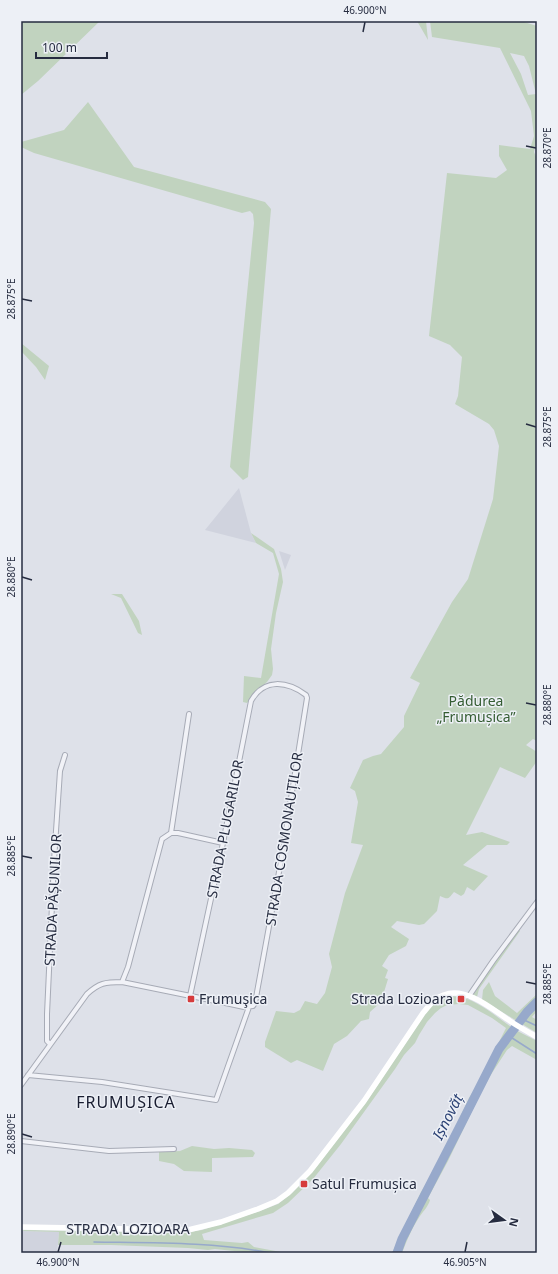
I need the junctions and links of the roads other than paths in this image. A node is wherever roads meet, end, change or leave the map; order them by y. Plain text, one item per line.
1 (285, 684) joint
2 (189, 714) dead end
3 (65, 755) dead end
4 (170, 833) junction
5 (223, 842) junction
6 (537, 902) edge
7 (122, 982) junction
8 (190, 996) junction
9 (469, 996) junction
10 (251, 1006) junction
11 (537, 1037) edge
12 (50, 1044) junction
13 (28, 1075) junction
14 (21, 1085) edge
15 (21, 1141) edge
16 (174, 1149) dead end
17 (21, 1227) edge

1 - 5 street, STRADA PLUGARILOR
1 - 10 street, STRADA COSMONAUȚILOR
2 - 4 street
3 - 12 street, STRADA PĂȘUNILOR
4 - 5 street
4 - 7 street
5 - 8 street, STRADA PLUGARILOR
6 - 9 street
7 - 8 street
7 - 12 street
8 - 10 street
9 - 11 street
9 - 17 street, STRADA LOZIOARA
10 - 13 street
12 - 13 street
13 - 14 street
15 - 16 street

